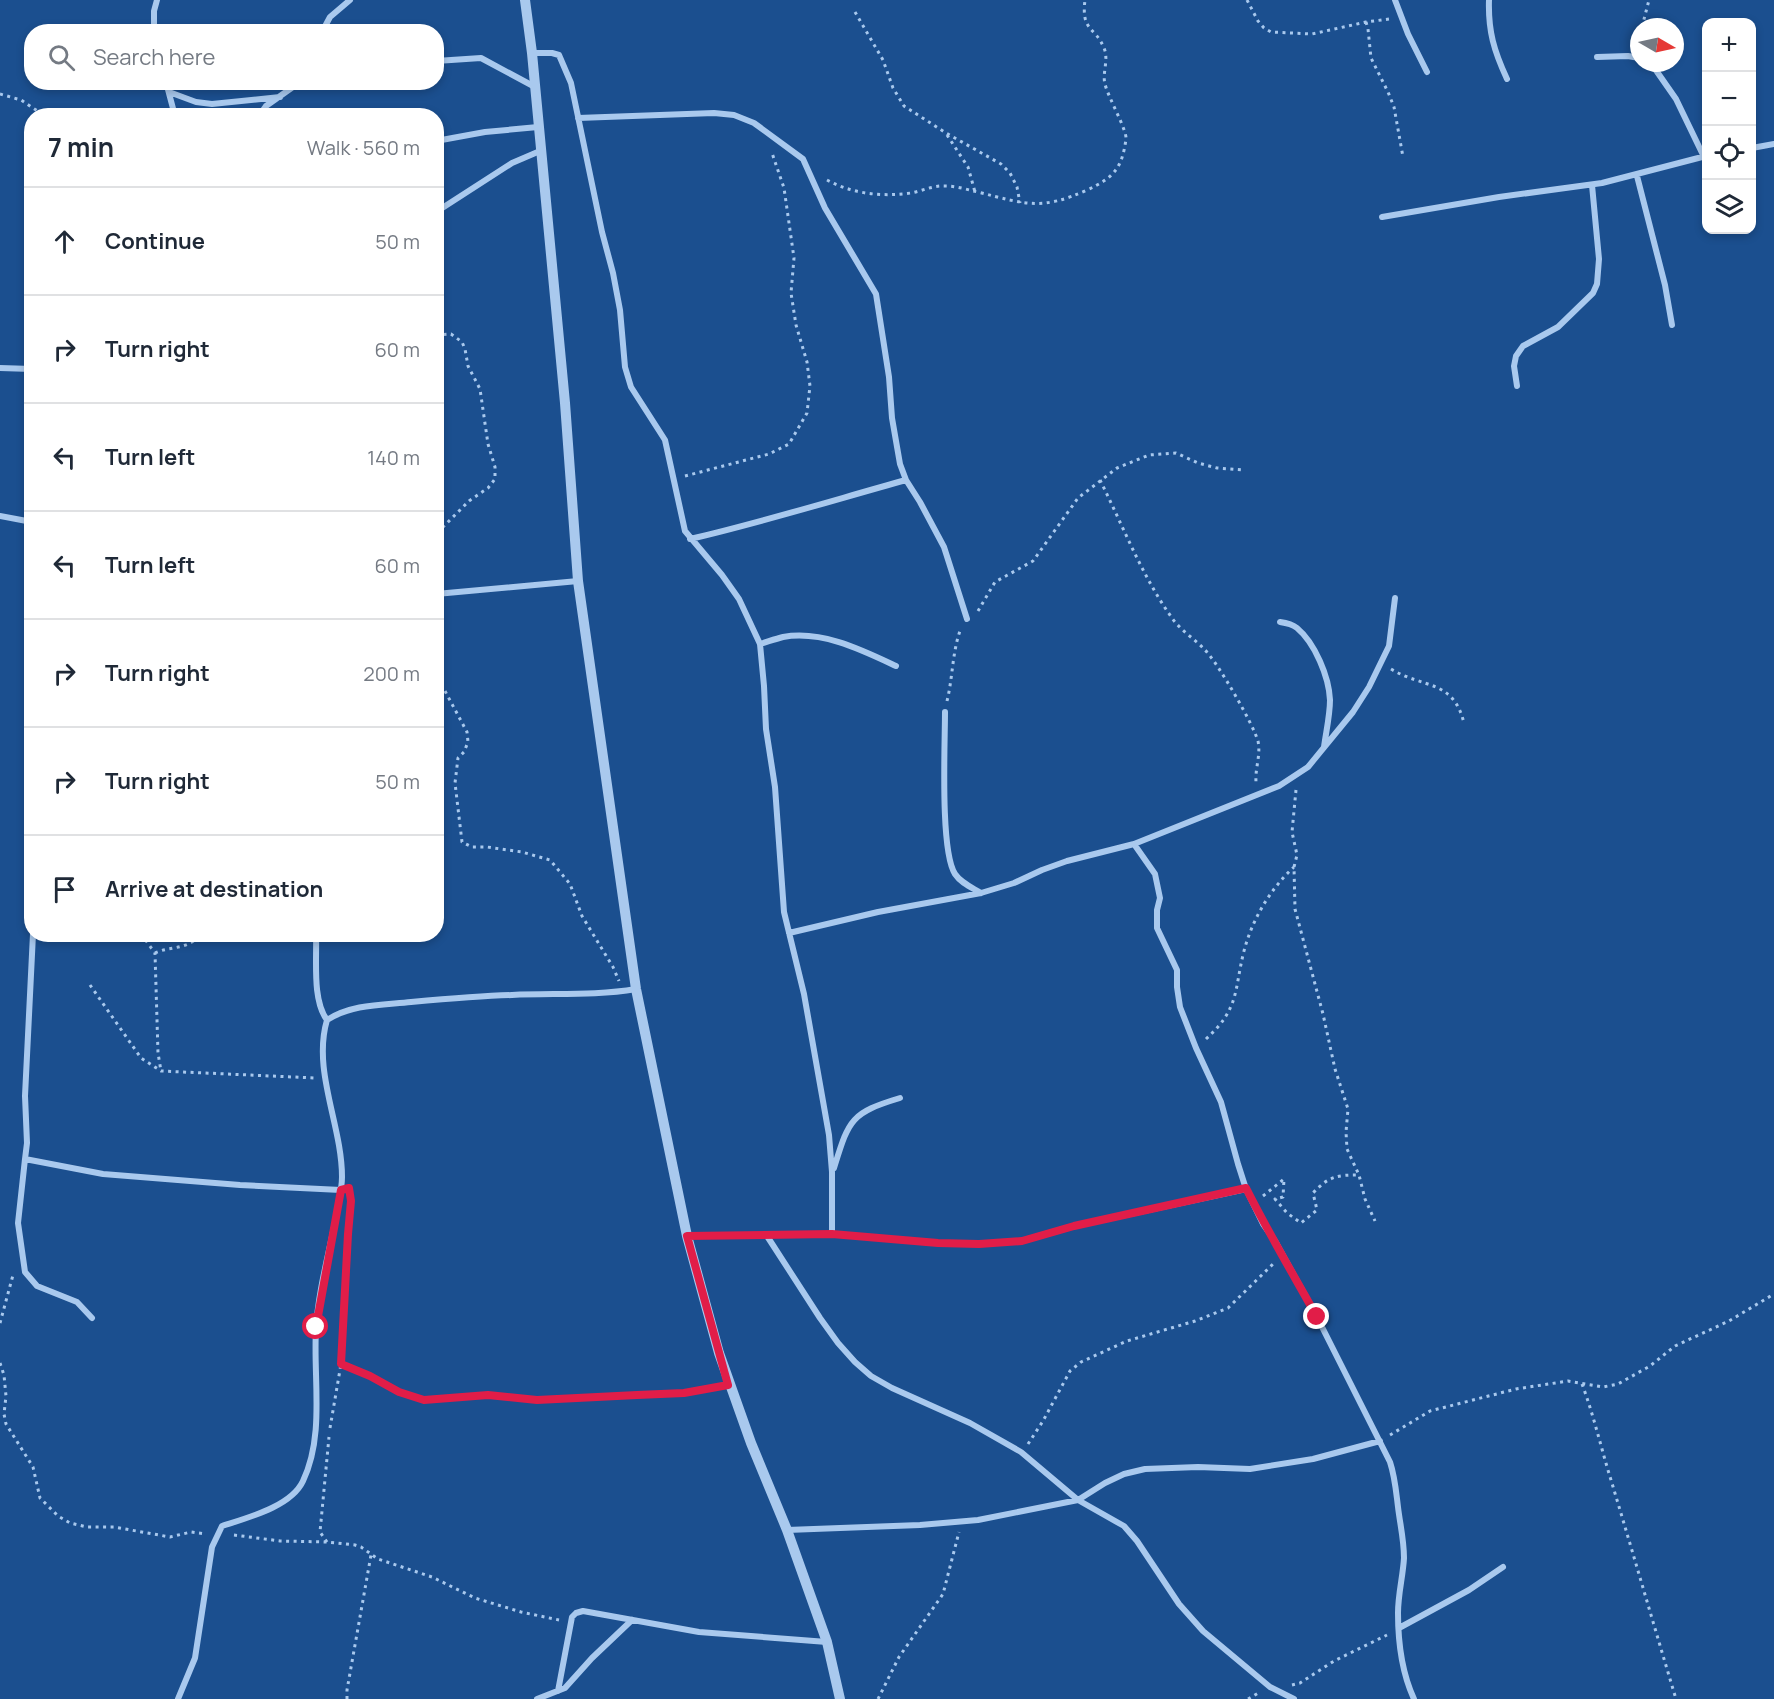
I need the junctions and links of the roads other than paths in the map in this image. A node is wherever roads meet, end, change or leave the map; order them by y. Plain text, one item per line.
1 (158, 0) edge
2 (350, 0) edge
3 (525, 0) edge
4 (1395, 0) edge
5 (1489, 0) edge
6 (154, 24) edge
7 (326, 24) edge
8 (532, 52) junction
9 (1630, 56) edge
10 (1597, 57) dead end
11 (444, 60) edge
12 (1426, 72) dead end
13 (1657, 72) edge
14 (1507, 79) dead end
15 (535, 87) junction
16 (289, 90) edge
17 (169, 92) joint
18 (280, 97) junction
19 (173, 108) edge
20 (265, 108) edge
21 (578, 118) junction
22 (538, 127) junction
23 (444, 140) edge
24 (1774, 144) edge
25 (1756, 147) edge
26 (540, 151) junction
27 (1702, 151) edge
28 (1702, 158) edge
29 (1637, 176) junction
30 (1592, 185) junction
31 (444, 207) edge
32 (1382, 217) dead end
33 (1672, 325) dead end
34 (0, 368) edge
35 (24, 369) edge
36 (1517, 386) dead end
37 (906, 480) junction
38 (0, 516) edge
39 (24, 520) edge
40 (690, 539) junction
41 (578, 581) junction
42 (444, 593) edge
43 (1395, 598) dead end
44 (967, 619) road end
45 (1280, 622) dead end
46 (760, 644) junction
47 (896, 666) dead end
48 (945, 712) road end
49 (1324, 747) junction
50 (1134, 844) junction
51 (981, 893) junction
52 (789, 933) junction
53 (33, 942) edge
54 (316, 942) edge
55 (636, 989) junction
56 (327, 1020) junction
57 (900, 1098) dead end
58 (25, 1159) junction
59 (832, 1172) junction
60 (1246, 1188) junction
61 (341, 1190) junction
62 (832, 1234) junction
63 (687, 1236) junction
64 (767, 1236) junction
65 (92, 1318) dead end
66 (1380, 1441) junction
67 (1078, 1500) junction
68 (788, 1530) junction
69 (1503, 1567) dead end
70 (632, 1620) junction
71 (1399, 1628) junction
72 (827, 1642) junction
73 (558, 1691) junction
74 (178, 1699) edge
75 (537, 1699) edge
76 (840, 1699) edge
77 (1294, 1699) edge
78 (1414, 1699) edge

1 - 6 street
2 - 7 street
3 - 8 street
4 - 12 street
5 - 14 street
8 - 15 street
8 - 21 street
9 - 10 street
11 - 15 street
13 - 27 street
15 - 22 street
16 - 18 street
17 - 18 street
17 - 19 street
18 - 20 street
21 - 37 street
21 - 40 street
22 - 23 street
22 - 26 street
24 - 25 street
26 - 31 street
26 - 41 street
28 - 29 street
29 - 30 street
29 - 33 street
30 - 32 street
30 - 36 street
34 - 35 street
37 - 40 street
37 - 44 street
38 - 39 street
40 - 46 street
41 - 42 street
41 - 55 street
43 - 49 street
45 - 49 street
46 - 47 street
46 - 52 street
48 - 51 street
49 - 50 street
50 - 51 street
50 - 60 street
51 - 52 street
52 - 59 street
53 - 58 street
54 - 56 street
55 - 56 street
55 - 63 street
56 - 61 street
57 - 59 street
58 - 61 street
58 - 65 street
59 - 62 street
60 - 62 street
60 - 66 street
61 - 74 street
62 - 64 street
63 - 64 street
63 - 68 street
64 - 67 street
66 - 67 street
66 - 71 street
67 - 68 street
67 - 77 street
68 - 72 street
69 - 71 street
70 - 72 street
70 - 73 street
70 - 73 street
71 - 78 street
72 - 76 street
73 - 75 street

